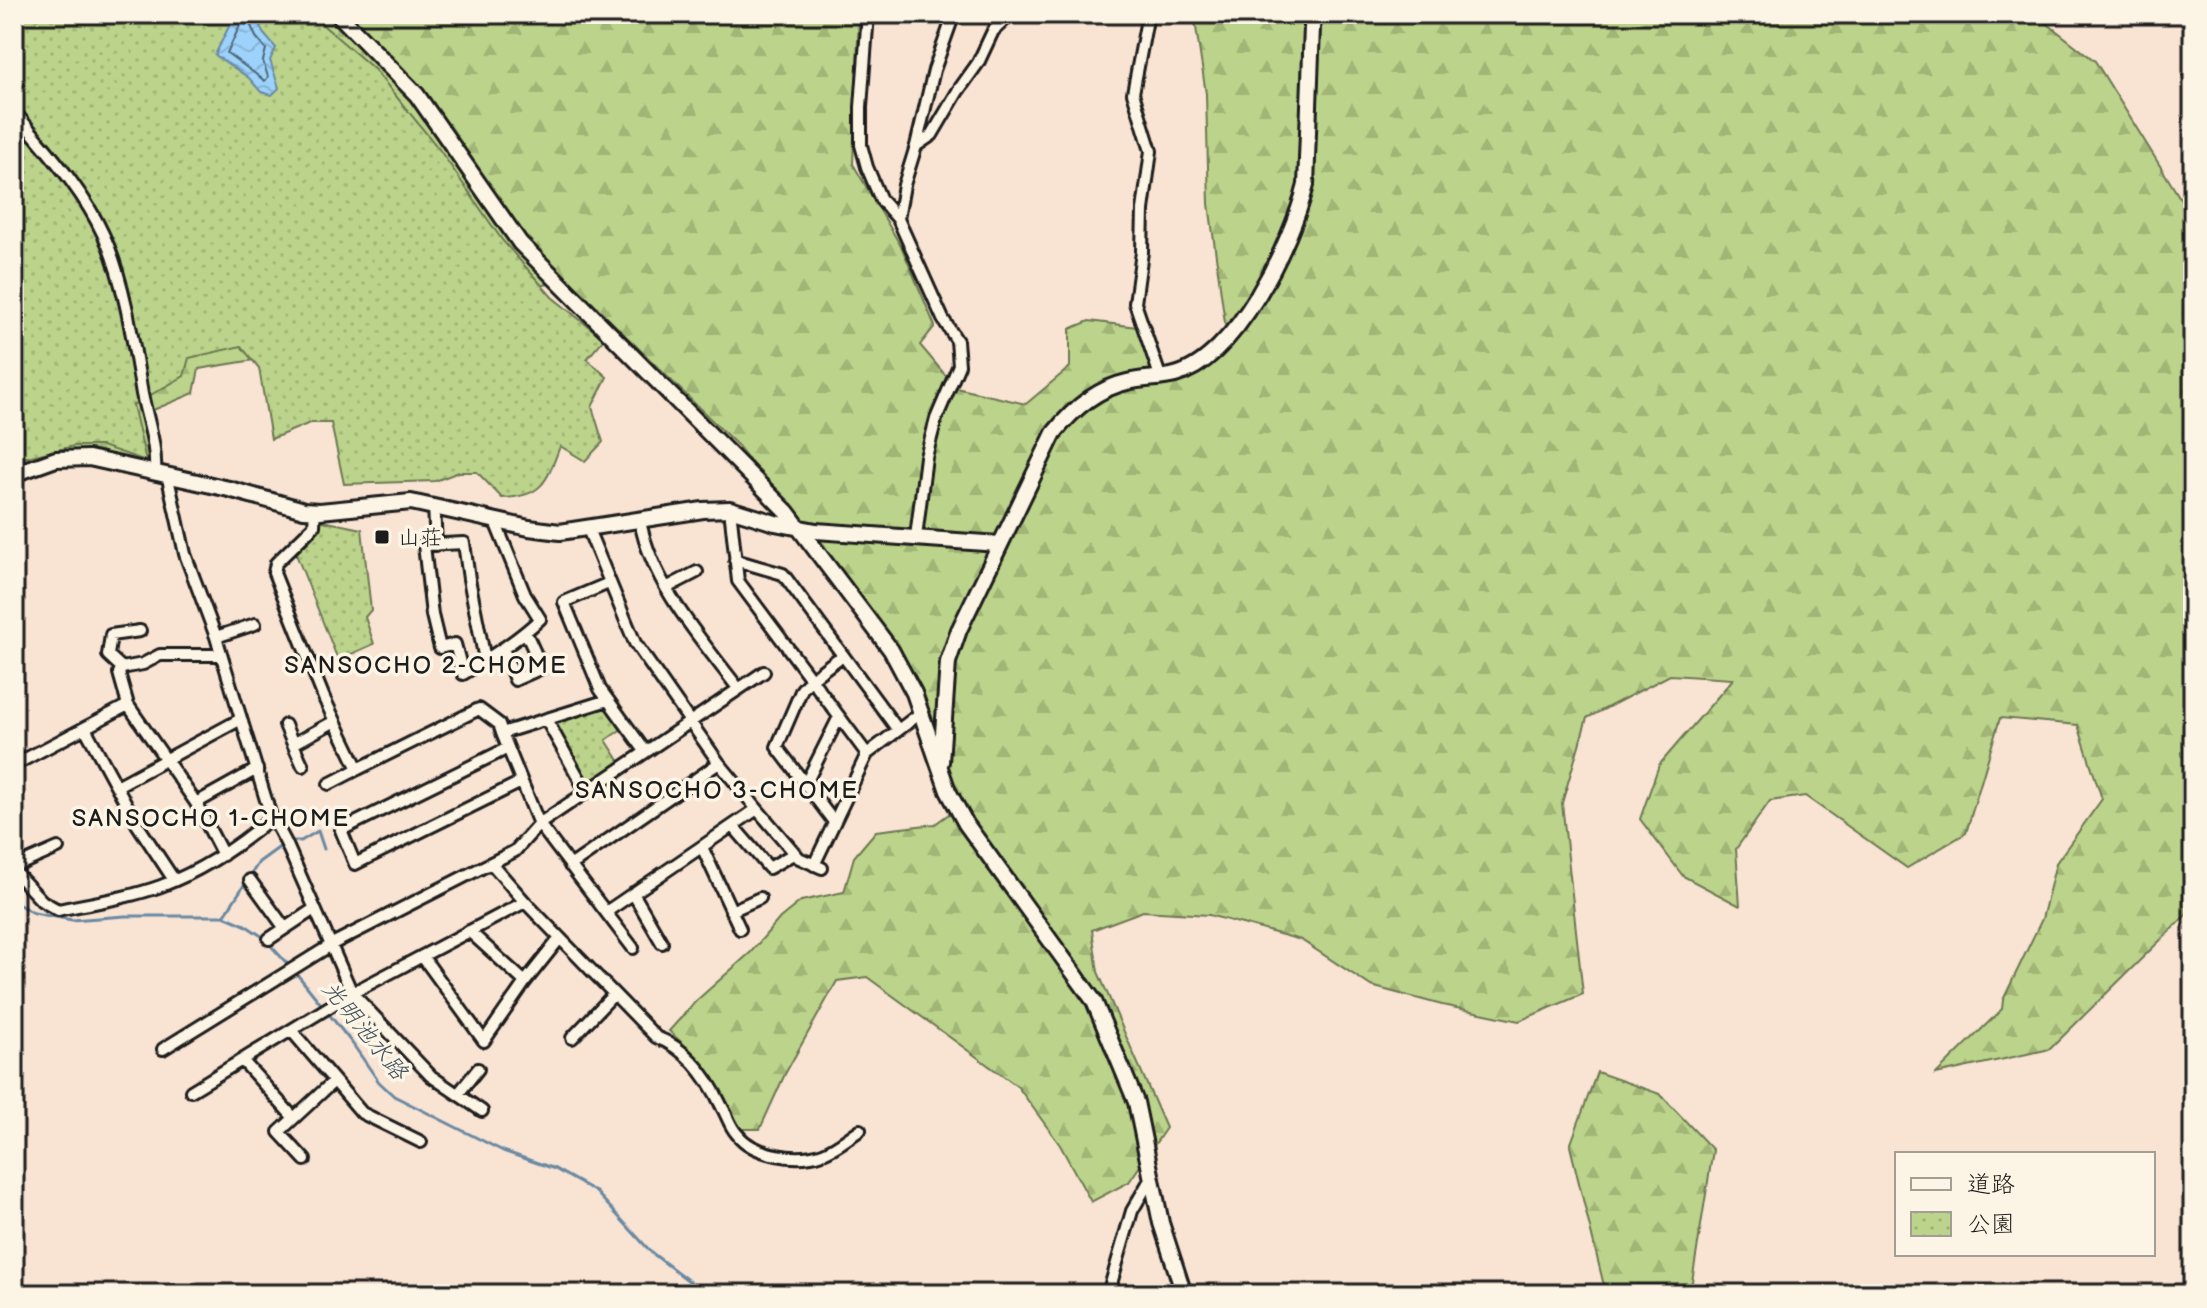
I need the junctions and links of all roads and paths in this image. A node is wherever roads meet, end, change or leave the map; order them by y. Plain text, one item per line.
1 (338, 14) edge
2 (868, 14) edge
3 (954, 14) edge
4 (1011, 14) edge
5 (1148, 14) edge
6 (1315, 14) edge
7 (14, 111) edge
8 (916, 146) junction
9 (898, 219) junction
10 (1160, 376) junction
11 (161, 473) junction
12 (14, 474) edge
13 (434, 506) junction
14 (730, 509) junction
15 (315, 510) junction
16 (494, 519) junction
17 (640, 521) junction
18 (588, 529) junction
19 (801, 529) junction
20 (916, 537) junction
21 (999, 544) junction
22 (436, 545) junction
23 (735, 560) junction
24 (697, 572) dead end
25 (609, 583) junction
26 (668, 587) junction
27 (255, 624) dead end
28 (140, 631) dead end
29 (526, 633) junction
30 (216, 637) junction
31 (503, 648) junction
32 (221, 655) junction
33 (843, 655) junction
34 (485, 660) junction
35 (122, 668) junction
36 (764, 672) dead end
37 (811, 679) junction
38 (738, 688) junction
39 (608, 700) junction
40 (128, 705) junction
41 (923, 715) junction
42 (839, 717) junction
43 (241, 719) junction
44 (546, 719) junction
45 (690, 720) junction
46 (335, 721) junction
47 (285, 725) dead end
48 (85, 728) junction
49 (898, 730) junction
50 (502, 733) junction
51 (293, 744) junction
52 (508, 748) junction
53 (645, 751) junction
54 (867, 754) junction
55 (167, 759) junction
56 (719, 763) junction
57 (14, 765) edge
58 (303, 766) dead end
59 (941, 766) junction
60 (257, 769) junction
61 (358, 769) junction
62 (521, 782) junction
63 (329, 784) dead end
64 (805, 785) junction
65 (117, 786) junction
66 (586, 791) junction
67 (196, 803) junction
68 (757, 809) junction
69 (272, 817) junction
70 (834, 822) junction
71 (539, 824) junction
72 (733, 826) junction
73 (702, 847) junction
74 (54, 853) dead end
75 (795, 853) junction
76 (223, 855) junction
77 (491, 863) junction
78 (570, 866) junction
79 (14, 869) edge
80 (174, 880) junction
81 (250, 880) dead end
82 (633, 893) junction
83 (760, 898) dead end
84 (525, 902) junction
85 (314, 909) junction
86 (731, 911) junction
87 (606, 912) junction
88 (284, 927) junction
89 (740, 929) dead end
90 (469, 931) junction
91 (560, 938) junction
92 (269, 939) dead end
93 (662, 943) dead end
94 (331, 946) junction
95 (633, 948) dead end
96 (422, 956) junction
97 (525, 982) junction
98 (352, 993) junction
99 (614, 994) junction
100 (291, 1030) junction
101 (572, 1038) dead end
102 (163, 1049) dead end
103 (242, 1060) junction
104 (478, 1069) dead end
105 (334, 1081) junction
106 (191, 1091) dead end
107 (458, 1094) junction
108 (482, 1111) dead end
109 (294, 1118) junction
110 (860, 1130) dead end
111 (421, 1142) dead end
112 (305, 1160) dead end
113 (1151, 1178) junction
114 (1108, 1294) edge
115 (1184, 1294) edge

1 - 19 street
2 - 9 street
3 - 8 street
4 - 8 street
5 - 10 street
6 - 10 street
7 - 11 street
8 - 9 street
9 - 20 street
10 - 21 street
11 - 12 street
11 - 15 street
11 - 30 street
13 - 15 street
13 - 16 street
13 - 22 street
14 - 17 street
14 - 19 street
14 - 23 street
15 - 46 street
16 - 18 street
16 - 29 street
17 - 18 street
17 - 26 street
18 - 25 street
19 - 20 street
19 - 41 street
20 - 21 street
21 - 59 street
22 - 34 street
22 - 34 street
23 - 33 street
23 - 37 street
24 - 26 street
25 - 39 street
25 - 45 street
26 - 38 street
27 - 30 street
28 - 35 street
29 - 31 street
29 - 31 street
30 - 32 street
31 - 34 street
32 - 35 street
32 - 43 street
33 - 37 street
33 - 49 street
35 - 40 street
36 - 38 street
37 - 42 street
37 - 64 street
38 - 45 street
39 - 44 street
39 - 53 street
40 - 48 street
40 - 55 street
41 - 49 street
41 - 59 street
42 - 54 street
42 - 64 street
43 - 55 street
43 - 60 street
44 - 50 street
44 - 66 street
45 - 53 street
45 - 56 street
46 - 51 street
46 - 61 street
47 - 51 street
48 - 57 street
48 - 65 street
49 - 54 street
50 - 52 street
50 - 61 street
51 - 58 street
52 - 62 street
52 - 62 street
53 - 66 street
54 - 70 street
55 - 65 street
55 - 67 street
56 - 68 street
56 - 78 street
59 - 113 street
60 - 67 street
60 - 69 street
61 - 63 street
62 - 71 street
64 - 70 street
65 - 80 street
66 - 71 street
67 - 76 street
68 - 72 street
68 - 75 street
69 - 76 street
69 - 85 street
70 - 75 street
71 - 77 street
71 - 78 street
72 - 73 street
72 - 75 street
73 - 82 street
73 - 86 street
74 - 79 street
76 - 80 street
77 - 84 street
77 - 94 street
78 - 87 street
79 - 80 street
81 - 88 street
82 - 87 street
82 - 93 street
83 - 86 street
84 - 90 street
84 - 91 street
85 - 88 street
85 - 94 street
86 - 89 street
87 - 95 street
88 - 92 street
90 - 96 street
90 - 97 street
91 - 97 street
91 - 99 street
94 - 98 street
94 - 102 street
96 - 97 street
96 - 98 street
98 - 100 street
98 - 107 street
99 - 101 street
99 - 110 street
100 - 103 street
100 - 105 street
103 - 106 street
103 - 109 street
104 - 107 street
105 - 109 street
105 - 111 street
107 - 108 street
109 - 112 street
113 - 114 street
113 - 115 street

